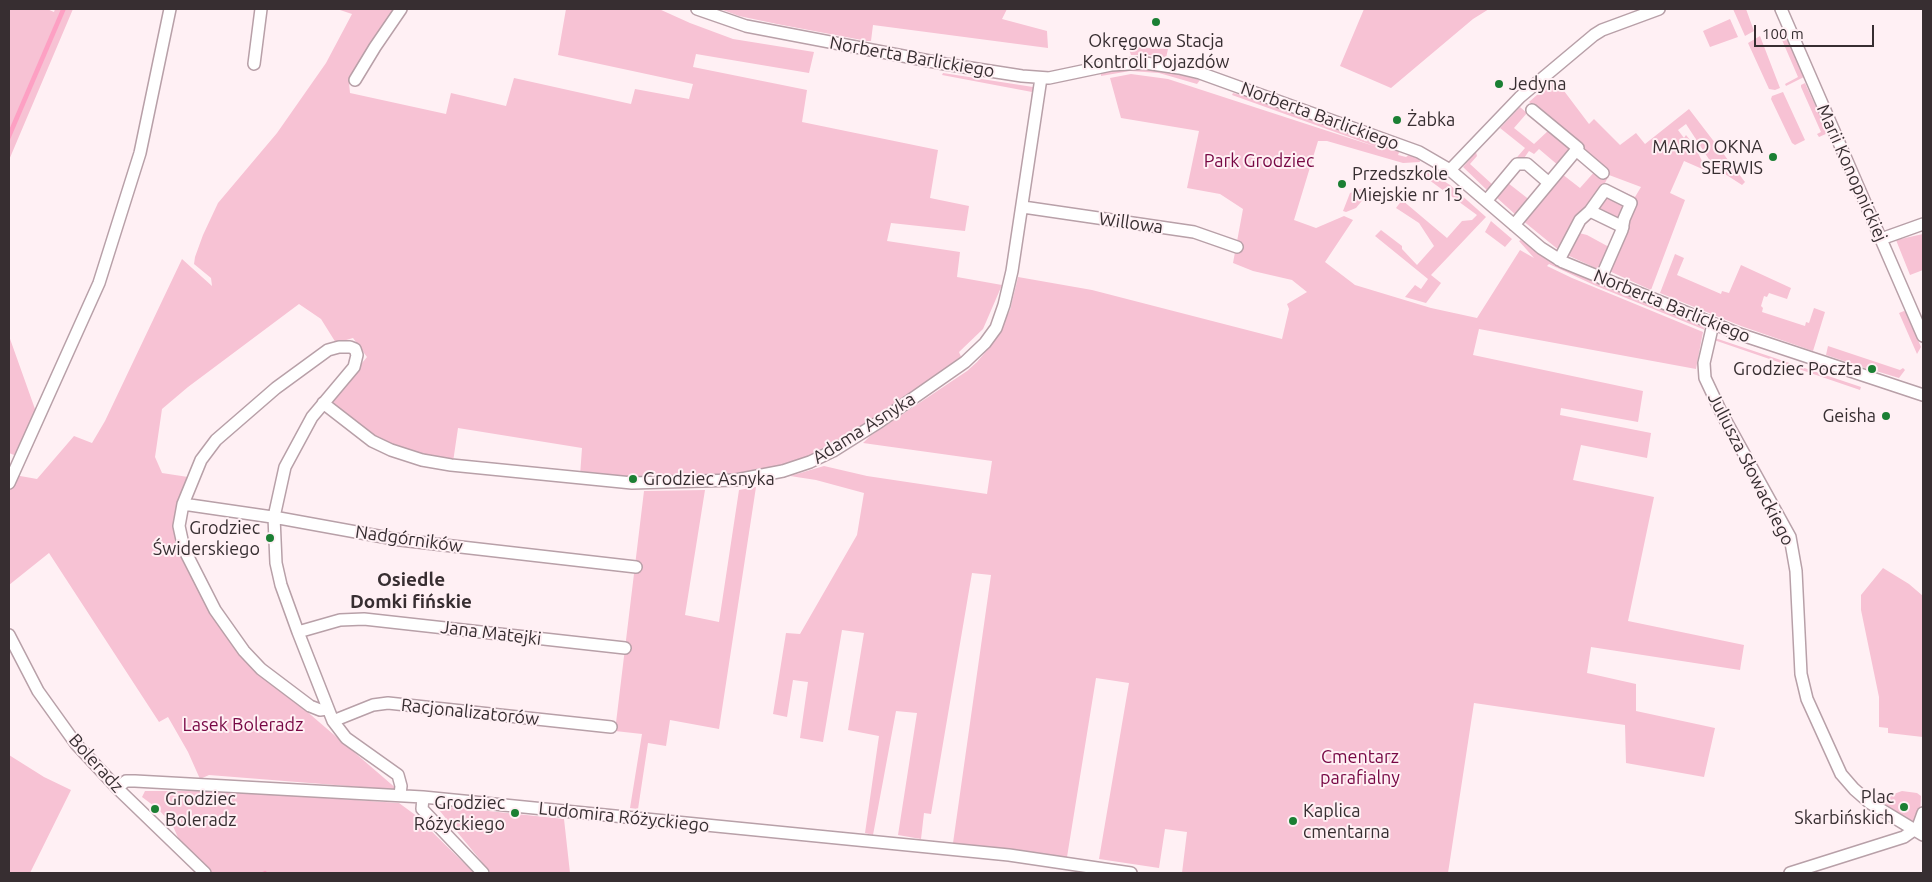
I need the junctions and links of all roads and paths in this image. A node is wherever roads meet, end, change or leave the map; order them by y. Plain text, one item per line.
1 (170, 9) edge
2 (260, 9) edge
3 (401, 9) edge
4 (697, 9) edge
5 (1659, 9) edge
6 (1781, 9) edge
7 (254, 64) dead end
8 (1041, 78) junction
9 (355, 80) dead end
10 (1532, 110) dead end
11 (1576, 150) junction
12 (1450, 170) junction
13 (1603, 173) dead end
14 (1549, 183) junction
15 (1486, 200) junction
16 (1023, 207) junction
17 (1590, 211) junction
18 (1923, 224) edge
19 (1514, 225) junction
20 (1622, 227) junction
21 (1881, 240) junction
22 (1237, 247) dead end
23 (1559, 260) junction
24 (1601, 278) junction
25 (1713, 324) junction
26 (1923, 336) edge
27 (1923, 395) edge
28 (323, 403) junction
29 (9, 483) edge
30 (183, 504) junction
31 (274, 517) junction
32 (636, 567) dead end
33 (298, 632) junction
34 (9, 635) edge
35 (625, 648) dead end
36 (327, 709) junction
37 (333, 721) junction
38 (611, 727) dead end
39 (117, 788) junction
40 (400, 795) junction
41 (423, 797) junction
42 (1923, 813) edge
43 (1919, 832) edge
44 (205, 873) edge
45 (483, 873) edge
46 (1131, 873) edge
47 (1790, 873) edge

1 - 29 street
2 - 7 street
3 - 9 street
4 - 8 street, Norberta Barlickiego
5 - 12 street
6 - 21 street, Marii Konopnickiej
8 - 12 street, Norberta Barlickiego
8 - 16 street, Adama Asnyka
10 - 11 street
11 - 13 street
11 - 14 street
12 - 15 street, Norberta Barlickiego
14 - 15 street
14 - 19 street
15 - 19 street, Norberta Barlickiego
16 - 22 street, Willowa
16 - 28 street, Adama Asnyka
17 - 20 street
17 - 20 street
17 - 23 street
18 - 21 street
19 - 23 street, Norberta Barlickiego
20 - 24 street
21 - 26 street, Marii Konopnickiej
23 - 24 street, Norberta Barlickiego
24 - 25 street, Norberta Barlickiego
25 - 27 street, Norberta Barlickiego
25 - 43 street, Juliusza Słowackiego
28 - 30 street
28 - 31 street
30 - 31 street, Nadgórników
30 - 36 street
31 - 32 street, Nadgórników
31 - 33 street
33 - 35 street, Jana Matejki
33 - 36 street
34 - 39 street, Boleradz
36 - 37 street
37 - 38 street, Racjonalizatorów
37 - 40 street
39 - 40 street, Ludomira Różyckiego
39 - 44 street, Boleradz
40 - 41 street, Ludomira Różyckiego
41 - 45 street
41 - 46 street, Ludomira Różyckiego
42 - 43 street
43 - 47 street

